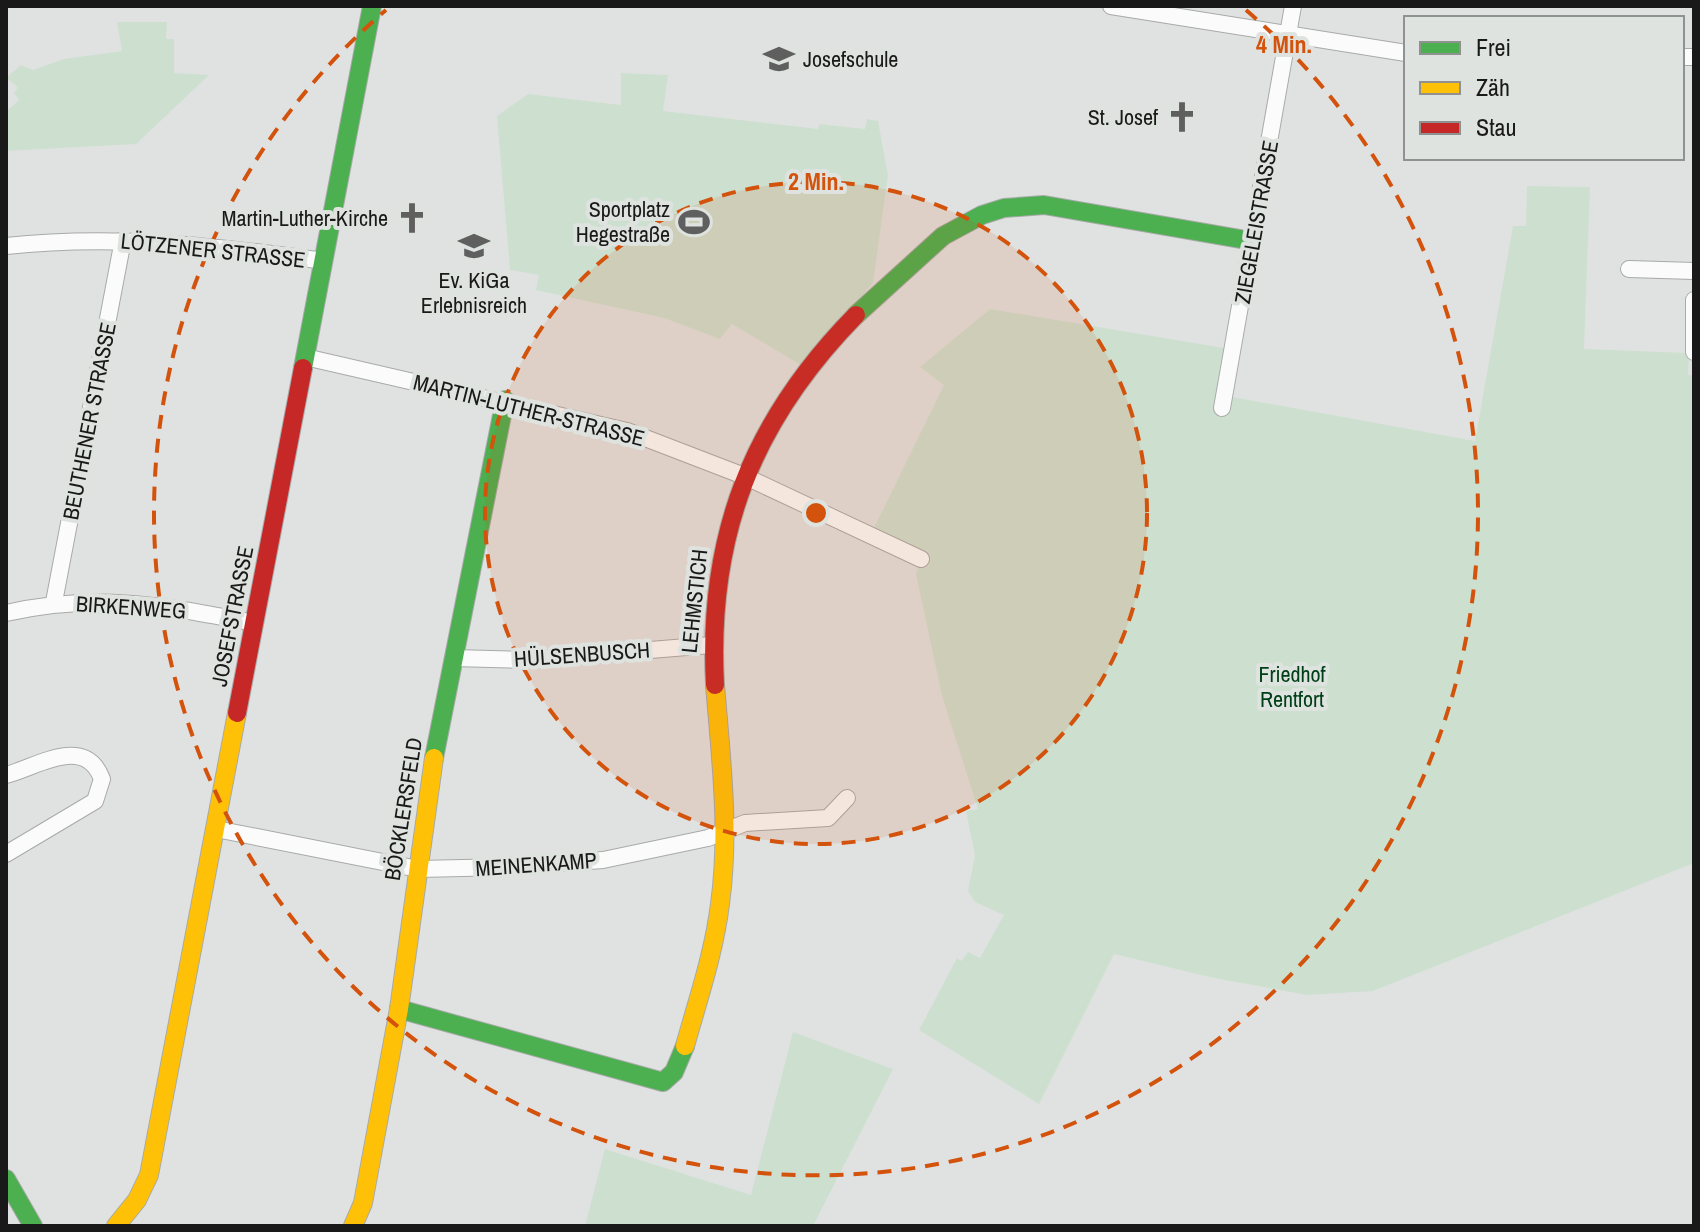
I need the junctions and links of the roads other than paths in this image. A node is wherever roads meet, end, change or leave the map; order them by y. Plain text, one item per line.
1 (372, 6) edge
2 (1111, 6) edge
3 (1293, 6) edge
4 (1288, 35) junction
5 (1404, 53) edge
6 (123, 240) junction
7 (1252, 241) junction
8 (6, 246) edge
9 (324, 261) junction
10 (1629, 269) dead end
11 (1694, 271) edge
12 (1694, 300) edge
13 (1694, 352) edge
14 (305, 357) junction
15 (505, 400) junction
16 (1222, 408) dead end
17 (744, 476) junction
18 (921, 559) dead end
19 (54, 602) junction
20 (6, 613) edge
21 (255, 623) junction
22 (711, 645) junction
23 (453, 658) junction
24 (6, 775) edge
25 (847, 798) dead end
26 (216, 829) junction
27 (725, 829) junction
28 (6, 854) edge
29 (418, 869) junction
30 (399, 1009) junction
31 (6, 1179) edge
32 (33, 1226) edge
33 (116, 1226) edge
34 (353, 1226) edge

1 - 9 street, JOSEFSTRASSE
2 - 4 street
3 - 4 street, ZIEGELEISTRASSE
4 - 5 street
4 - 7 street, ZIEGELEISTRASSE
6 - 8 street, LÖTZENER STRASSE
6 - 9 street, LÖTZENER STRASSE
6 - 19 street, BEUTHENER STRASSE
7 - 16 street, ZIEGELEISTRASSE
7 - 17 street, LEHMSTICH
9 - 14 street, JOSEFSTRASSE
10 - 11 street
12 - 13 street
14 - 15 street, MARTIN-LUTHER-STRASSE
14 - 21 street, JOSEFSTRASSE
15 - 17 street, MARTIN-LUTHER-STRASSE
15 - 23 street, BÖCKLERSFELD
17 - 18 street, MARTIN-LUTHER-STRASSE
17 - 22 street, LEHMSTICH
19 - 20 street, BIRKENWEG
19 - 21 street, BIRKENWEG
21 - 26 street, JOSEFSTRASSE
22 - 23 street, HÜLSENBUSCH
22 - 27 street, LEHMSTICH
23 - 29 street, BÖCKLERSFELD
24 - 28 street
25 - 27 street, MEINENKAMP
26 - 29 street, MEINENKAMP
26 - 33 street, JOSEFSTRASSE
27 - 29 street, MEINENKAMP
27 - 30 street, LEHMSTICH
29 - 30 street, BÖCKLERSFELD
30 - 34 street, BÖCKLERSFELD
31 - 32 street

